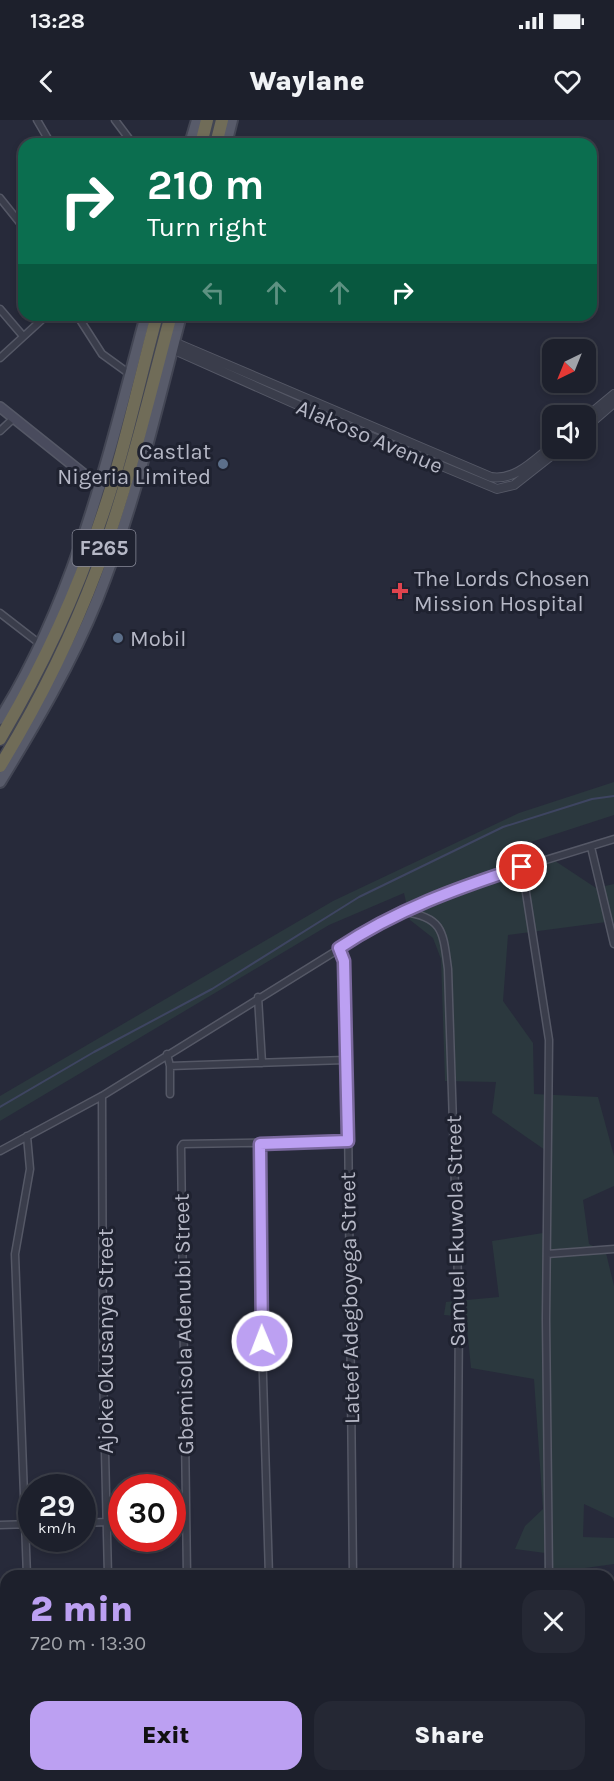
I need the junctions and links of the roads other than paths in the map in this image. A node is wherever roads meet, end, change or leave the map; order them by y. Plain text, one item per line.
1 (37, 120) edge
2 (115, 120) edge
3 (197, 120) edge
4 (207, 120) edge
5 (222, 120) edge
6 (232, 120) edge
7 (48, 138) edge
8 (128, 138) edge
9 (192, 138) edge
10 (202, 138) edge
11 (218, 138) edge
12 (228, 138) edge
13 (0, 198) edge
14 (18, 220) edge
15 (0, 309) edge
16 (40, 321) edge
17 (81, 321) edge
18 (144, 321) edge
19 (155, 321) edge
20 (170, 321) edge
21 (179, 321) edge
22 (22, 336) junction
23 (173, 345) junction
24 (0, 358) edge
25 (131, 375) junction
26 (614, 394) edge
27 (614, 404) edge
28 (0, 407) edge
29 (596, 409) edge
30 (14, 418) junction
31 (596, 419) edge
32 (0, 431) edge
33 (542, 453) edge
34 (547, 459) edge
35 (138, 461) junction
36 (100, 487) junction
37 (0, 613) edge
38 (50, 634) junction
39 (40, 644) junction
40 (0, 719) edge
41 (0, 740) edge
42 (0, 766) edge
43 (0, 782) edge
44 (614, 838) edge
45 (591, 847) junction
46 (522, 867) junction
47 (403, 912) junction
48 (612, 929) edge
49 (614, 945) edge
50 (339, 948) junction
51 (258, 998) junction
52 (167, 1054) junction
53 (345, 1060) junction
54 (262, 1063) junction
55 (170, 1066) junction
56 (170, 1094) dead end
57 (102, 1096) junction
58 (27, 1136) junction
59 (348, 1141) junction
60 (260, 1144) junction
61 (0, 1151) edge
62 (614, 1249) edge
63 (547, 1254) junction
64 (26, 1474) edge
65 (96, 1522) edge
66 (107, 1522) junction
67 (18, 1524) edge
68 (0, 1525) edge
69 (28, 1552) edge
70 (27, 1570) edge
71 (108, 1570) edge
72 (187, 1570) edge
73 (269, 1570) edge
74 (353, 1570) edge
75 (457, 1570) edge
76 (549, 1570) edge

1 - 7 street
2 - 8 street
3 - 9 main road
4 - 10 highway
5 - 11 highway
6 - 12 main road
13 - 14 street
15 - 22 street
16 - 22 street
17 - 25 street
18 - 25 main road
19 - 38 highway, F265
20 - 35 highway, F265
21 - 23 main road
22 - 24 street
23 - 33 street, Alakoso Avenue
23 - 34 street, Alakoso Avenue
23 - 35 main road
25 - 36 main road
26 - 29 street
27 - 31 street
28 - 30 main road
30 - 32 street
30 - 36 main road
35 - 42 highway, F265
35 - 43 main road
36 - 38 main road
37 - 39 street
38 - 39 main road
38 - 41 highway, F265
39 - 40 main road
44 - 45 street
45 - 46 street
45 - 48 street
46 - 47 street
46 - 63 street
47 - 50 street
47 - 75 street, Samuel Ekuwola Street
48 - 49 street
50 - 51 street
50 - 53 street, Lateef Adegboyega Street
51 - 52 street
51 - 54 street
52 - 55 street
52 - 57 street
53 - 54 street
53 - 59 street, Lateef Adegboyega Street
54 - 55 street
55 - 56 street
57 - 58 street
57 - 66 street, Ajoke Okusanya Street
58 - 61 street
58 - 64 street
59 - 60 street
59 - 74 street, Lateef Adegboyega Street
60 - 72 street, Gbemisola Adenubi Street
60 - 73 street
62 - 63 street
63 - 76 street
65 - 66 street
66 - 71 street, Ajoke Okusanya Street
67 - 68 street
69 - 70 street

